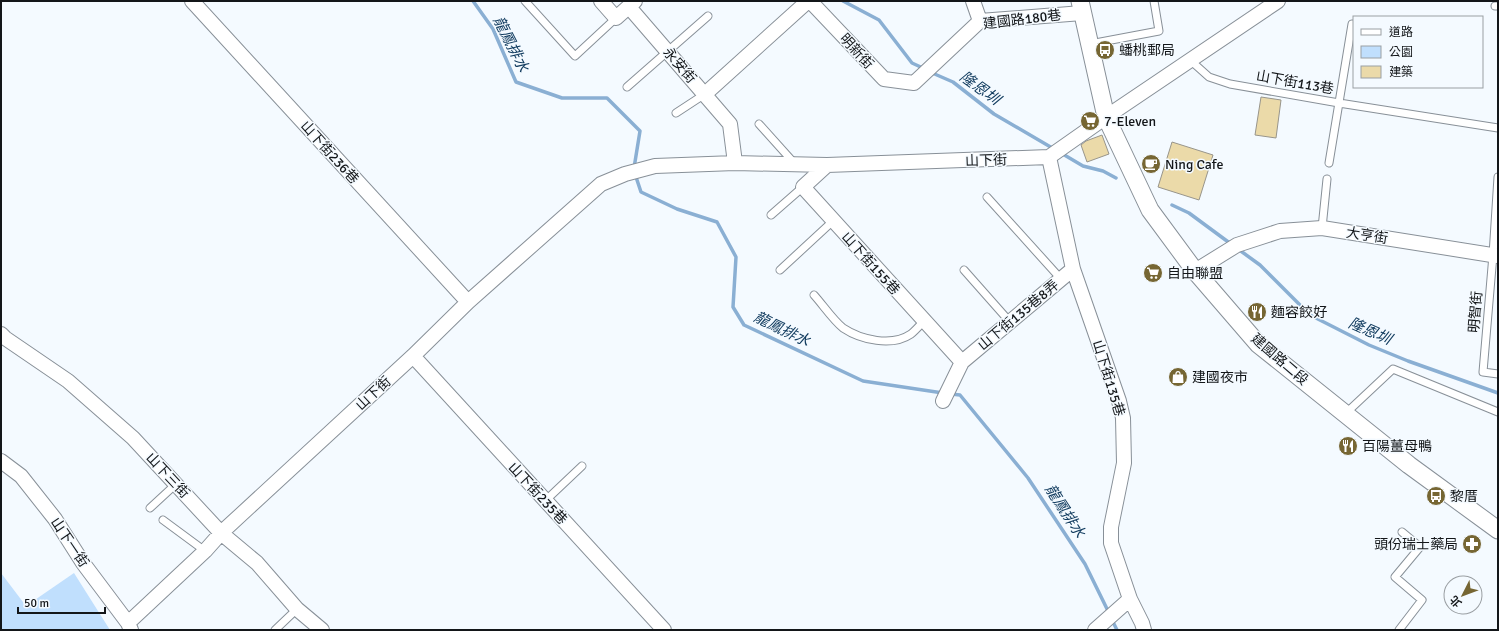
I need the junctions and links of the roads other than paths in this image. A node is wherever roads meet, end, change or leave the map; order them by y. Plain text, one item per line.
1 (192, 1) edge
2 (525, 1) edge
3 (601, 1) edge
4 (809, 1) edge
5 (973, 1) edge
6 (1154, 1) edge
7 (1278, 1) edge
8 (632, 4) edge
9 (1081, 7) edge
10 (708, 16) dead end
11 (616, 18) junction
12 (980, 21) junction
13 (1352, 24) dead end
14 (1090, 44) junction
15 (668, 52) junction
16 (1190, 60) junction
17 (923, 74) joint
18 (627, 87) dead end
19 (705, 94) junction
20 (1339, 104) junction
21 (676, 113) dead end
22 (1106, 117) junction
23 (759, 124) dead end
24 (1498, 128) edge
25 (1055, 153) junction
26 (735, 163) junction
27 (1329, 163) dead end
28 (796, 164) junction
29 (827, 165) junction
30 (1498, 177) edge
31 (1327, 179) dead end
32 (803, 187) junction
33 (987, 197) dead end
34 (770, 215) dead end
35 (833, 221) junction
36 (1322, 228) junction
37 (1496, 255) edge
38 (1073, 269) junction
39 (780, 270) dead end
40 (964, 270) dead end
41 (1196, 272) junction
42 (1060, 279) junction
43 (814, 295) dead end
44 (468, 302) junction
45 (924, 320) junction
46 (1010, 322) junction
47 (2, 336) edge
48 (413, 356) junction
49 (962, 362) junction
50 (1498, 374) edge
51 (944, 399) dead end
52 (1498, 412) edge
53 (1345, 414) junction
54 (1, 461) edge
55 (582, 466) dead end
56 (176, 484) junction
57 (545, 501) junction
58 (150, 508) dead end
59 (163, 520) dead end
60 (1498, 530) edge
61 (1402, 532) dead end
62 (222, 533) junction
63 (205, 551) junction
64 (1126, 603) junction
65 (297, 609) junction
66 (130, 626) edge
67 (276, 630) edge
68 (322, 630) edge
69 (664, 630) edge
70 (1096, 630) edge
71 (1144, 630) edge
72 (1399, 630) edge

1 - 44 street, 山下街236巷
2 - 11 lane
3 - 11 street
4 - 17 street, 明新街
4 - 19 street
5 - 12 street
6 - 14 lane
7 - 16 street
8 - 11 street, 永安街
8 - 15 street, 永安街
9 - 12 street, 建國路180巷
9 - 14 street, 建國路二段
10 - 15 lane
12 - 17 street, 建國路180巷
13 - 20 lane
14 - 22 street, 建國路二段
15 - 18 lane
15 - 19 street, 永安街
16 - 20 lane, 山下街113巷
16 - 22 street
19 - 21 lane
19 - 26 street, 永安街
20 - 24 lane, 山下街113巷
20 - 27 lane
22 - 25 street
22 - 41 street, 建國路二段
23 - 28 lane
25 - 29 street, 山下街
25 - 38 street, 山下街135巷
26 - 28 street, 山下街
26 - 44 street, 山下街
28 - 29 street, 山下街
29 - 32 street
30 - 37 lane, 明智街
31 - 36 lane
32 - 34 lane
32 - 35 street, 山下街155巷
33 - 42 lane
35 - 39 lane
35 - 45 street, 山下街155巷
36 - 37 street, 大亨街
36 - 41 street, 大亨街
37 - 50 lane, 明智街
38 - 42 street, 山下街135巷8弄
38 - 64 street, 山下街135巷
40 - 46 lane
41 - 53 street, 建國路二段
42 - 46 street, 山下街135巷8弄
43 - 45 lane
44 - 48 street, 山下街
45 - 49 street, 山下街155巷
46 - 49 street, 山下街135巷8弄
47 - 56 street, 山下三街
48 - 57 street, 山下街235巷
48 - 62 street, 山下街
49 - 51 street
52 - 53 lane
53 - 60 street, 建國路二段
54 - 66 street, 山下一街
55 - 57 lane
56 - 58 lane
56 - 62 street, 山下三街
57 - 69 street, 山下街235巷
59 - 63 lane
61 - 72 lane
62 - 63 street, 山下街
62 - 65 street, 山下三街
63 - 66 street, 山下街
64 - 70 street
64 - 71 street, 山下街135巷
65 - 67 lane
65 - 68 street, 山下三街

